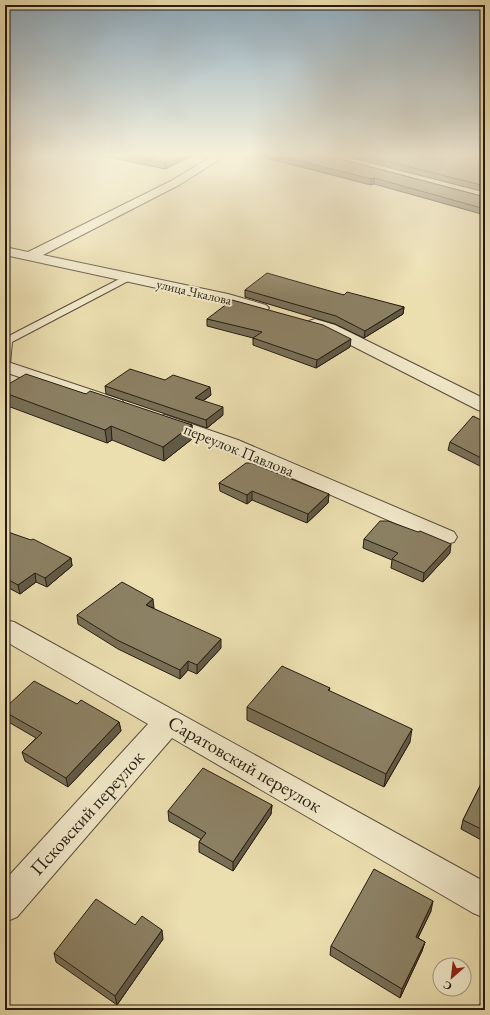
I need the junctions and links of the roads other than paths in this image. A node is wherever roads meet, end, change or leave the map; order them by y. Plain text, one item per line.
1 (135, 203) edge
2 (5, 251) edge
3 (30, 256) junction
4 (129, 277) junction
5 (272, 311) edge
6 (300, 320) edge
7 (5, 365) edge
8 (485, 406) edge
9 (446, 537) dead end
10 (5, 629) edge
11 (168, 721) junction
12 (485, 901) edge
13 (5, 905) edge

1 - 3 street
2 - 3 street, улица Чкалова
3 - 4 street, улица Чкалова
4 - 5 street, улица Чкалова
4 - 7 lane
6 - 8 street
7 - 9 street, переулок Павлова
10 - 11 street, Саратовский переулок
11 - 12 street, Саратовский переулок
11 - 13 street, Псковский переулок

